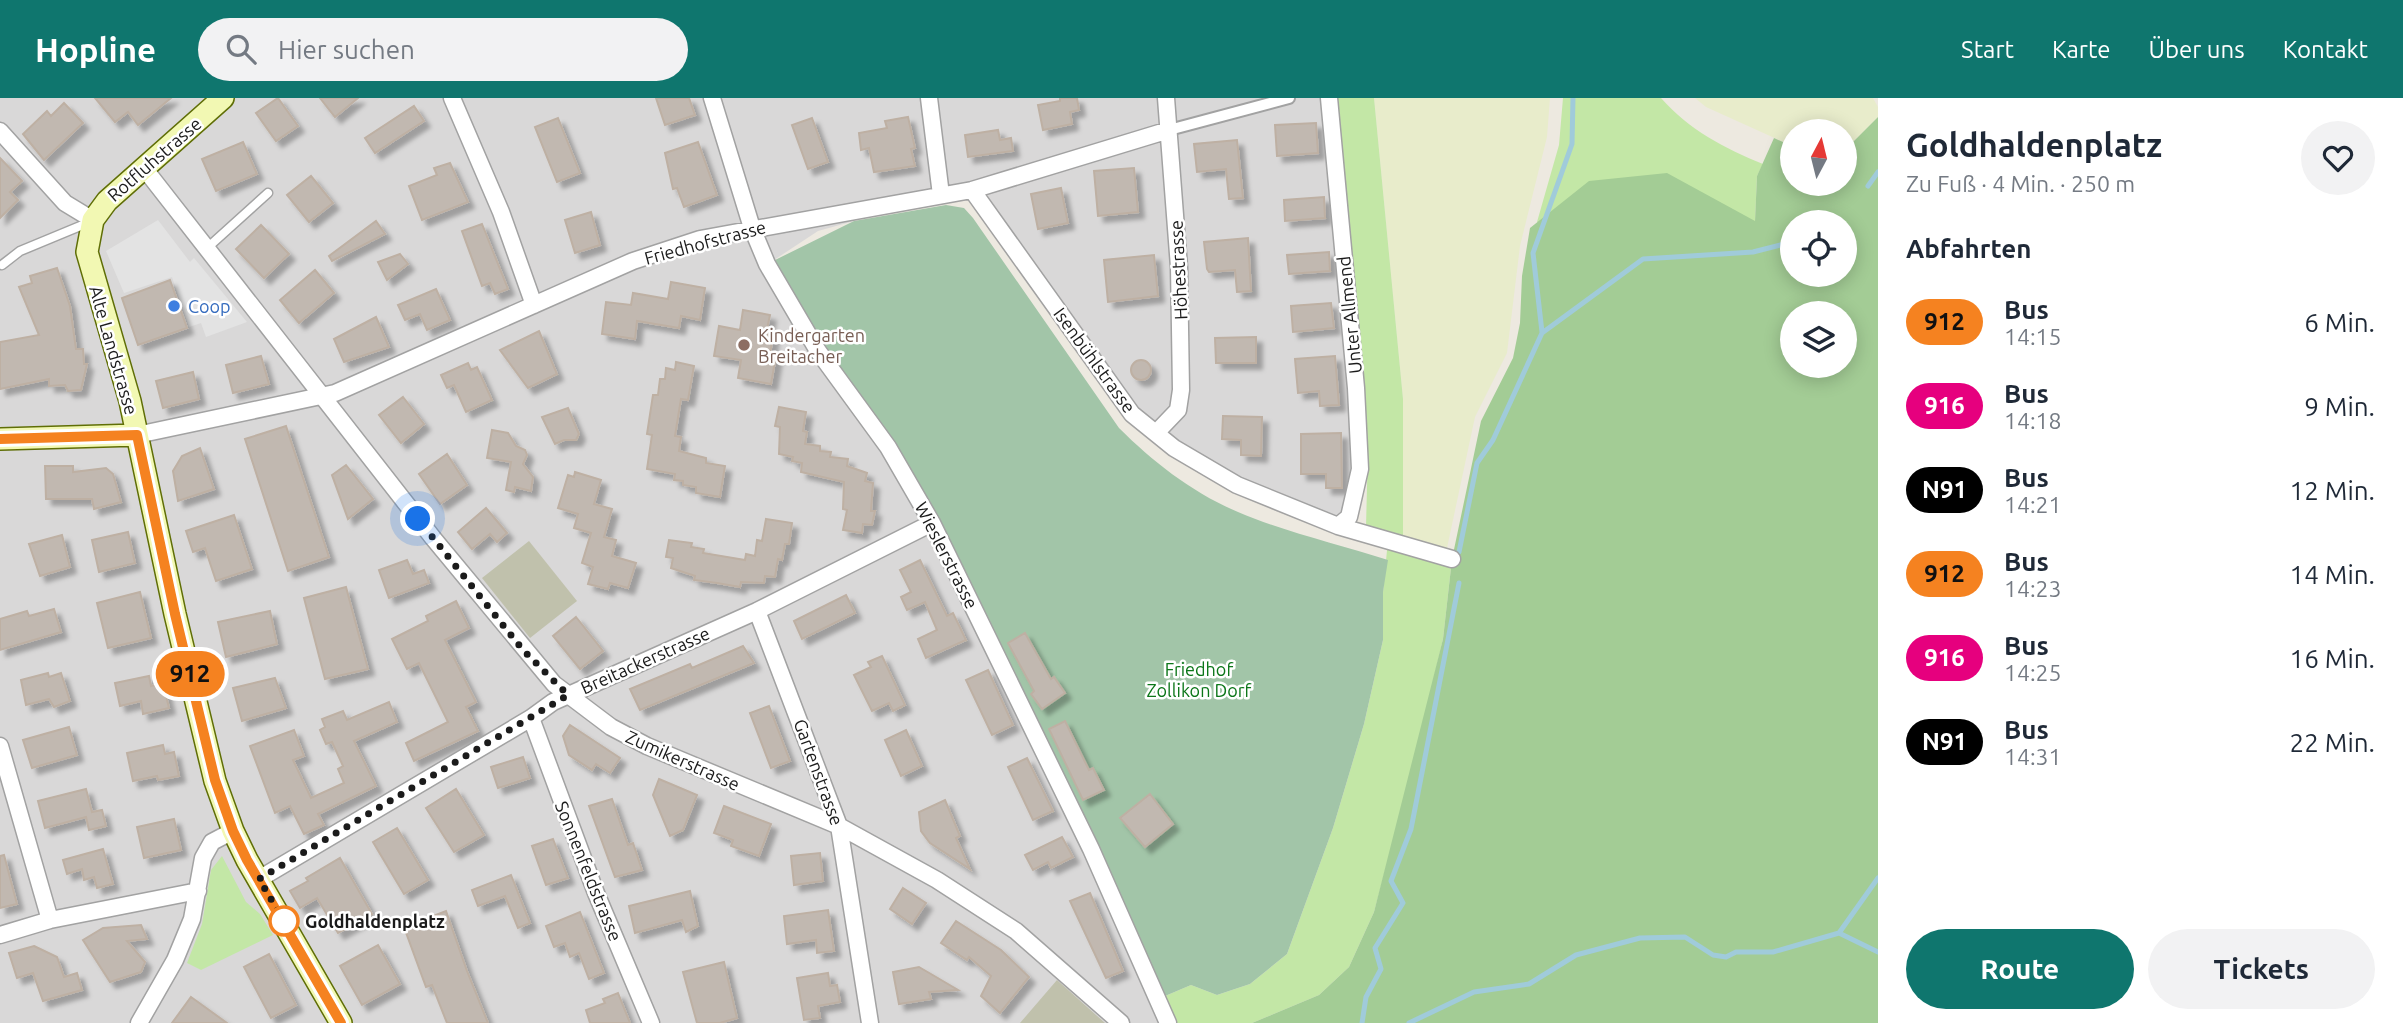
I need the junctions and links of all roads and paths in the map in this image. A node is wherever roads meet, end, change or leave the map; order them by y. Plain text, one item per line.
1 (453, 98) edge
2 (712, 98) edge
3 (929, 98) edge
4 (1166, 98) edge
5 (1289, 98) edge
6 (1329, 98) edge
7 (211, 103) edge
8 (1169, 130) junction
9 (0, 131) edge
10 (144, 169) junction
11 (972, 190) junction
12 (268, 192) dead end
13 (941, 195) junction
14 (93, 220) junction
15 (751, 228) junction
16 (205, 250) junction
17 (2, 265) dead end
18 (534, 305) junction
19 (322, 395) junction
20 (1156, 433) junction
21 (137, 435) junction
22 (0, 439) edge
23 (932, 523) junction
24 (1338, 526) junction
25 (1452, 559) dead end
26 (757, 611) junction
27 (568, 695) junction
28 (531, 718) junction
29 (0, 746) edge
30 (839, 826) junction
31 (233, 831) junction
32 (259, 879) junction
33 (198, 891) junction
34 (50, 920) junction
35 (0, 935) edge
36 (139, 1023) edge
37 (341, 1023) edge
38 (650, 1023) edge
39 (870, 1023) edge
40 (1121, 1023) edge
41 (1168, 1023) edge

1 - 18 street
2 - 15 street, Wieslerstrasse
3 - 13 street
4 - 8 street, Höhestrasse
5 - 8 street, Friedhofstrasse
6 - 24 street, Unter Allmend
7 - 10 main road, Rotfluhstrasse
8 - 11 street, Friedhofstrasse
8 - 20 street, Höhestrasse
9 - 14 street
10 - 14 main road, Rotfluhstrasse
10 - 16 street, Zumikerstrasse
11 - 13 street, Friedhofstrasse
11 - 20 street, Isenbühlstrasse
12 - 16 lane
13 - 15 street, Friedhofstrasse
14 - 17 lane
14 - 21 main road, Alte Landstrasse
15 - 18 street, Friedhofstrasse
15 - 23 street, Wieslerstrasse
16 - 19 street, Zumikerstrasse
18 - 19 street, Friedhofstrasse
19 - 21 street, Friedhofstrasse
19 - 27 street, Zumikerstrasse
20 - 24 street, Isenbühlstrasse
21 - 22 main road
21 - 31 main road, Alte Landstrasse
23 - 26 street, Breitackerstrasse
23 - 41 street, Wieslerstrasse
24 - 25 street, Isenbühlstrasse
26 - 27 street, Breitackerstrasse
26 - 30 street, Gartenstrasse
27 - 28 street, Breitackerstrasse
27 - 30 street, Zumikerstrasse
28 - 32 street, Breitackerstrasse
28 - 38 street, Sonnenfeldstrasse
29 - 34 street
30 - 39 street, Gartenstrasse
30 - 40 street, Zumikerstrasse
31 - 32 main road, Alte Landstrasse
31 - 33 street
32 - 37 main road, Alte Landstrasse
33 - 34 street
33 - 36 street
34 - 35 street

